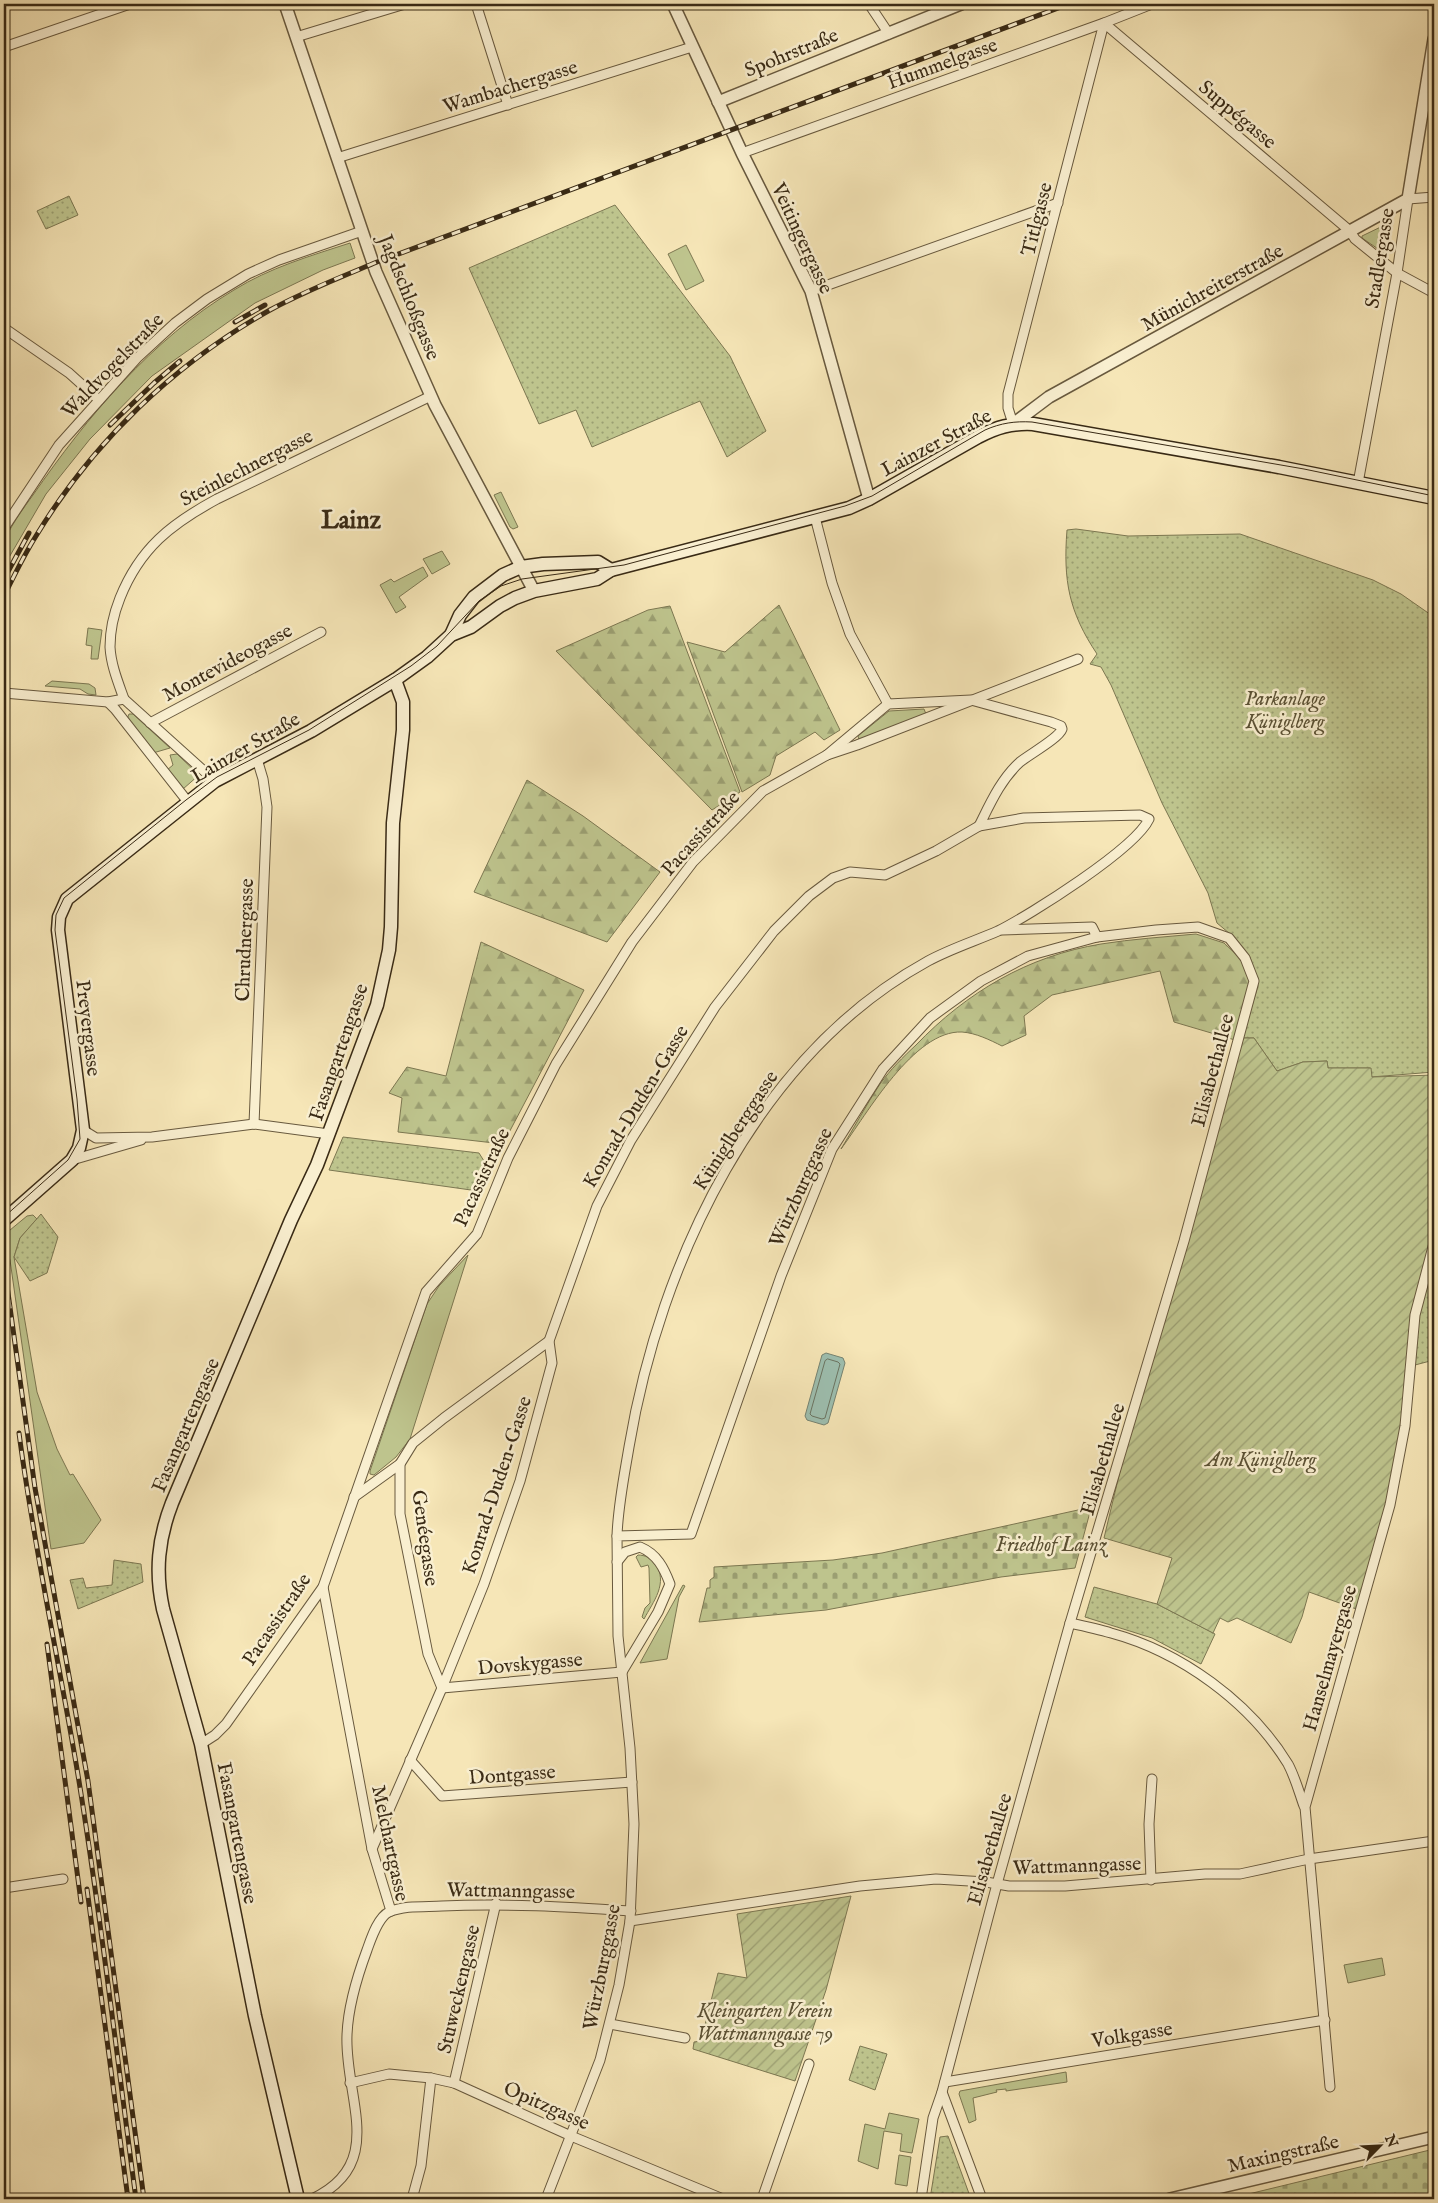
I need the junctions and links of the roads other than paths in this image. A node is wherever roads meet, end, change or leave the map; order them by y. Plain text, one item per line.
1 (130, 4) edge
2 (285, 4) edge
3 (405, 4) edge
4 (476, 4) edge
5 (673, 4) edge
6 (869, 4) edge
7 (961, 4) edge
8 (1152, 4) edge
9 (113, 6) edge
10 (1104, 23) junction
11 (890, 34) junction
12 (296, 37) junction
13 (1434, 39) edge
14 (4, 47) edge
15 (692, 47) junction
16 (718, 102) junction
17 (508, 105) junction
18 (4, 127) edge
19 (4, 136) edge
20 (742, 153) junction
21 (337, 158) junction
22 (1434, 197) edge
23 (1408, 199) junction
24 (1058, 203) junction
25 (362, 231) junction
26 (1350, 231) junction
27 (1397, 273) junction
28 (811, 291) junction
29 (1434, 293) edge
30 (4, 328) edge
31 (430, 396) junction
32 (99, 400) junction
33 (1013, 424) junction
34 (1358, 483) junction
35 (1434, 498) edge
36 (869, 499) junction
37 (815, 517) junction
38 (4, 528) edge
39 (521, 567) junction
40 (610, 570) junction
41 (534, 591) junction
42 (321, 632) dead end
43 (451, 635) junction
44 (1078, 658) dead end
45 (395, 680) junction
46 (4, 693) edge
47 (124, 699) junction
48 (971, 700) junction
49 (108, 702) junction
50 (888, 704) junction
51 (133, 707) junction
52 (120, 716) junction
53 (150, 723) junction
54 (827, 754) junction
55 (257, 759) junction
56 (215, 782) junction
57 (188, 802) junction
58 (979, 826) junction
59 (58, 930) joint
60 (1000, 930) junction
61 (1097, 937) junction
62 (1254, 981) joint
63 (254, 1124) junction
64 (83, 1130) junction
65 (329, 1134) junction
66 (152, 1136) junction
67 (72, 1160) junction
68 (4, 1220) edge
69 (1434, 1243) edge
70 (549, 1341) junction
71 (400, 1464) junction
72 (354, 1498) junction
73 (617, 1536) junction
74 (616, 1564) junction
75 (323, 1587) junction
76 (1070, 1623) junction
77 (622, 1672) junction
78 (442, 1688) junction
79 (201, 1744) junction
80 (410, 1760) junction
81 (1152, 1779) dead end
82 (632, 1782) junction
83 (1305, 1807) junction
84 (1434, 1841) edge
85 (372, 1848) junction
86 (1309, 1859) junction
87 (64, 1879) dead end
88 (1151, 1880) junction
89 (997, 1884) junction
90 (4, 1888) edge
91 (496, 1903) junction
92 (391, 1911) junction
93 (631, 1916) junction
94 (1325, 2020) junction
95 (610, 2024) junction
96 (685, 2038) dead end
97 (809, 2064) dead end
98 (431, 2078) junction
99 (945, 2082) junction
100 (350, 2083) junction
101 (454, 2083) junction
102 (1330, 2087) dead end
103 (942, 2092) junction
104 (571, 2136) junction
105 (1434, 2138) edge
106 (298, 2199) edge
107 (312, 2199) edge
108 (412, 2199) edge
109 (546, 2199) edge
110 (723, 2199) edge
111 (762, 2199) edge
112 (920, 2199) edge
113 (982, 2199) edge
114 (1170, 2199) edge

1 - 9 street
2 - 12 street, Jagdschloßgasse
3 - 12 street
4 - 17 street
5 - 15 street, Veitingergasse
6 - 11 street
7 - 11 street, Spohrstraße
8 - 10 street, Hummelgasse
9 - 14 street
10 - 20 street, Hummelgasse
10 - 24 street, Titlgasse
10 - 26 street, Suppégasse
11 - 16 street, Spohrstraße
12 - 21 street, Jagdschloßgasse
13 - 23 street, Stadlergasse
15 - 16 street, Veitingergasse
15 - 17 street, Wambachergasse
16 - 20 street, Veitingergasse
17 - 21 street, Wambachergasse
18 - 19 street
20 - 28 street, Veitingergasse
21 - 25 street, Jagdschloßgasse
22 - 23 street, Münichreiterstraße
23 - 26 street, Münichreiterstraße
23 - 27 street, Stadlergasse
24 - 28 street
24 - 33 street, Titlgasse
25 - 31 street, Jagdschloßgasse
25 - 32 street, Waldvogelstraße
26 - 27 street, Suppégasse
26 - 33 street, Münichreiterstraße
27 - 29 street, Suppégasse
27 - 34 street, Stadlergasse
28 - 36 street, Veitingergasse
30 - 32 street
31 - 39 street, Jagdschloßgasse
31 - 47 street, Steinlechnergasse
32 - 38 street, Waldvogelstraße
33 - 34 main road, Lainzer Straße
33 - 36 main road, Lainzer Straße
34 - 35 main road, Lainzer Straße
36 - 37 main road, Lainzer Straße
37 - 40 main road, Lainzer Straße
37 - 50 street
39 - 40 main road, Lainzer Straße
39 - 41 street, Jagdschloßgasse
39 - 43 main road, Lainzer Straße
40 - 41 main road, Lainzer Straße
41 - 43 main road, Lainzer Straße
42 - 53 street, Montevideogasse
43 - 45 main road, Lainzer Straße
44 - 48 street, Pacassistraße
45 - 55 main road, Lainzer Straße
45 - 65 main road, Fasangartengasse
46 - 49 street
47 - 49 street
47 - 51 street
48 - 50 street, Pacassistraße
48 - 54 street, Pacassistraße
48 - 58 street
49 - 52 street
50 - 54 street, Pacassistraße
51 - 52 street
51 - 53 street
52 - 57 street
53 - 56 street
54 - 72 street, Pacassistraße
55 - 56 main road, Lainzer Straße
55 - 63 street, Chrudnergasse
56 - 57 main road, Lainzer Straße
57 - 59 main road, Lainzer Straße
58 - 60 street
58 - 70 street, Konrad-Duden-Gasse
59 - 64 main road, Preyergasse
60 - 61 street
60 - 73 street, Küniglberggasse
61 - 62 street, Würzburggasse
61 - 73 street, Würzburggasse
62 - 76 street, Elisabethallee
63 - 65 street
63 - 66 street
64 - 66 street
64 - 67 main road
65 - 79 main road, Fasangartengasse
66 - 67 street
67 - 68 main road
69 - 83 street, Hanselmayergasse
70 - 71 street, Genéegasse
70 - 78 street, Konrad-Duden-Gasse
71 - 72 street
71 - 78 street, Genéegasse
72 - 75 street, Pacassistraße
73 - 74 street
74 - 77 street, Würzburggasse
74 - 77 street
75 - 79 street, Pacassistraße
75 - 85 street, Melchartgasse
76 - 83 street
76 - 89 street, Elisabethallee
77 - 78 street, Dovskygasse
77 - 82 street, Würzburggasse
78 - 80 street, Konrad-Duden-Gasse
79 - 106 main road, Fasangartengasse
80 - 82 street, Dontgasse
80 - 85 street, Konrad-Duden-Gasse
81 - 88 street
82 - 93 street, Würzburggasse
83 - 86 street, Hanselmayergasse
84 - 86 street, Wattmanngasse
85 - 92 street, Melchartgasse
86 - 88 street, Wattmanngasse
86 - 94 street, Hanselmayergasse
87 - 90 street
88 - 89 street, Wattmanngasse
89 - 93 street, Wattmanngasse
89 - 99 street, Elisabethallee
91 - 92 street, Wattmanngasse
91 - 93 street, Wattmanngasse
91 - 101 street, Stuweckengasse
92 - 100 street, Melchartgasse
93 - 95 street, Würzburggasse
94 - 99 street, Volkgasse
94 - 102 street, Hanselmayergasse
95 - 96 street
95 - 104 street, Würzburggasse
97 - 111 street
98 - 100 street, Opitzgasse
98 - 101 street, Opitzgasse
98 - 108 street, Stuweckengasse
99 - 103 street, Elisabethallee
100 - 107 street, Melchartgasse
101 - 104 street, Opitzgasse
103 - 112 street, Elisabethallee
103 - 113 street
104 - 109 street, Würzburggasse
104 - 110 street, Opitzgasse
105 - 114 street, Maxingstraße

